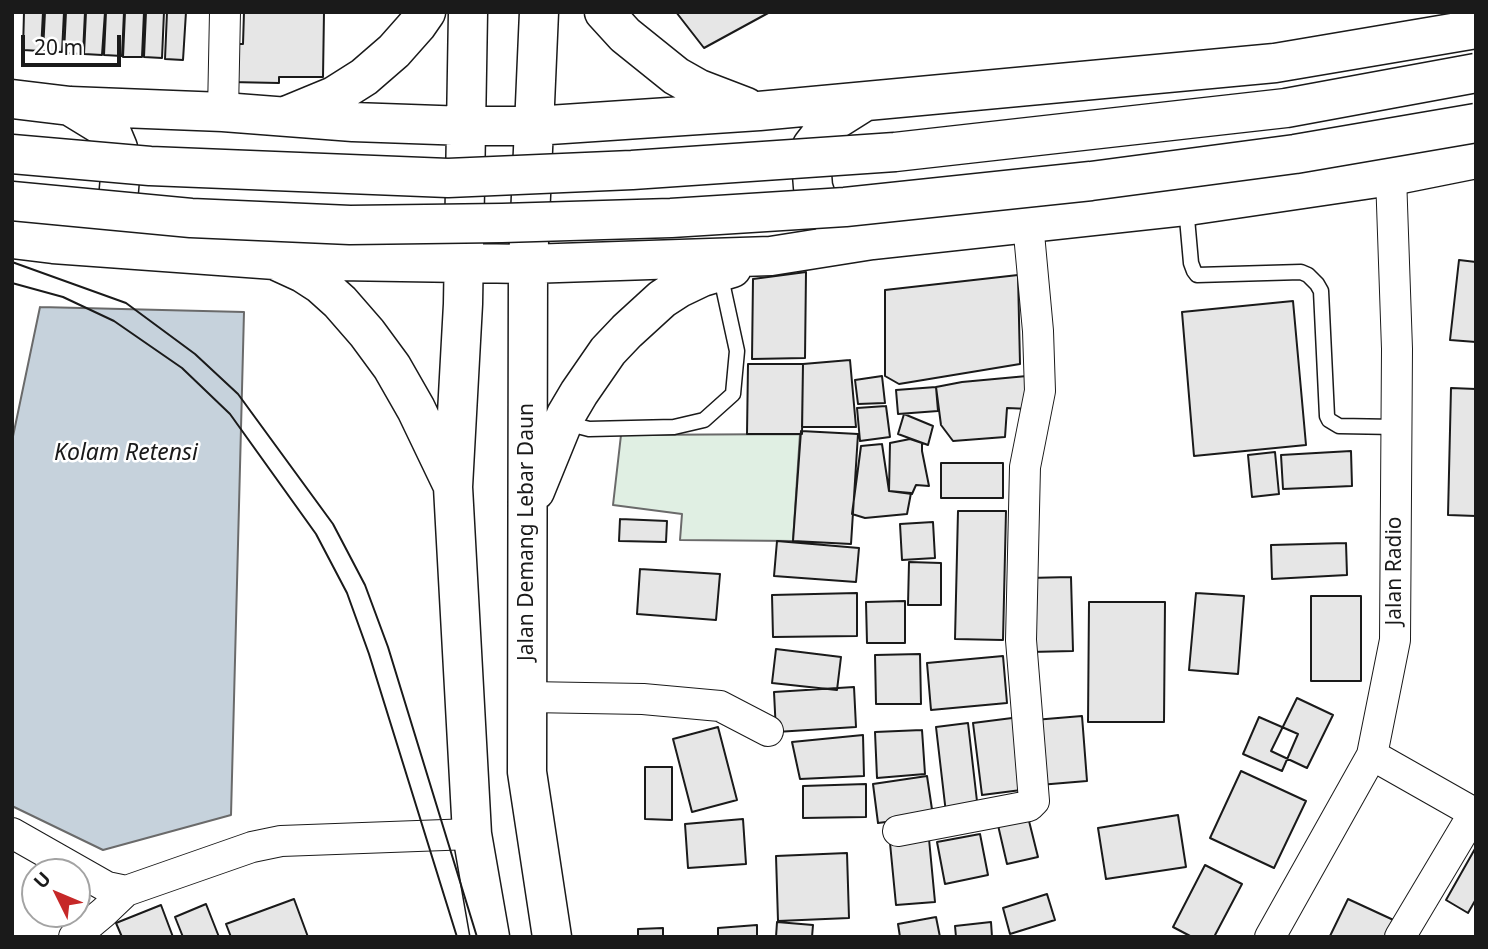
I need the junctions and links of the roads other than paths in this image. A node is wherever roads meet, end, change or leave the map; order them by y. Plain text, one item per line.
1 (225, 12) edge
2 (425, 12) edge
3 (468, 12) edge
4 (539, 12) edge
5 (604, 12) edge
6 (1476, 29) edge
7 (1476, 74) edge
8 (12, 99) edge
9 (864, 102) junction
10 (70, 106) junction
11 (759, 111) junction
12 (223, 112) junction
13 (283, 117) junction
14 (1476, 123) edge
15 (467, 126) junction
16 (534, 126) junction
17 (12, 154) edge
18 (1476, 159) edge
19 (1391, 176) junction
20 (12, 201) edge
21 (1186, 206) junction
22 (1027, 223) junction
23 (12, 239) edge
24 (872, 240) junction
25 (53, 244) junction
26 (771, 257) junction
27 (275, 260) junction
28 (464, 263) junction
29 (528, 264) junction
30 (720, 272) junction
31 (563, 422) junction
32 (1396, 427) junction
33 (453, 487) junction
34 (526, 514) junction
35 (528, 697) junction
36 (768, 731) dead end
37 (1372, 755) junction
38 (1475, 813) edge
39 (898, 831) dead end
40 (12, 833) edge
41 (472, 835) junction
42 (125, 891) junction
43 (74, 937) edge
44 (491, 937) edge
45 (552, 937) edge
46 (1270, 937) edge
47 (1400, 937) edge

1 - 12 street
2 - 13 highway
3 - 15 highway
4 - 16 highway, Jalan Demang Lebar Daun
5 - 11 highway
6 - 9 highway
7 - 17 highway, bridge
8 - 10 highway
9 - 11 highway
9 - 24 highway
10 - 12 highway
10 - 25 highway
11 - 16 highway
12 - 13 highway
13 - 15 highway
14 - 20 highway, bridge
15 - 16 highway
15 - 28 highway
16 - 29 highway, Jalan Demang Lebar Daun
18 - 19 highway
19 - 21 highway
19 - 32 street, Jalan Radio
21 - 22 highway
21 - 32 lane
22 - 24 highway
22 - 39 street
23 - 25 highway
24 - 26 highway
25 - 27 highway
26 - 29 highway
26 - 30 highway
27 - 28 highway
27 - 33 highway
28 - 29 highway
28 - 33 highway
29 - 34 highway, Jalan Demang Lebar Daun
30 - 31 highway
30 - 31 lane
31 - 34 highway
32 - 37 street, Jalan Radio
33 - 41 highway
34 - 35 highway, Jalan Demang Lebar Daun
35 - 36 street
35 - 45 highway, Jalan Demang Lebar Daun
37 - 38 street
37 - 46 street, Jalan Radio
38 - 47 street
40 - 42 street
41 - 42 street
41 - 44 highway
42 - 43 street

